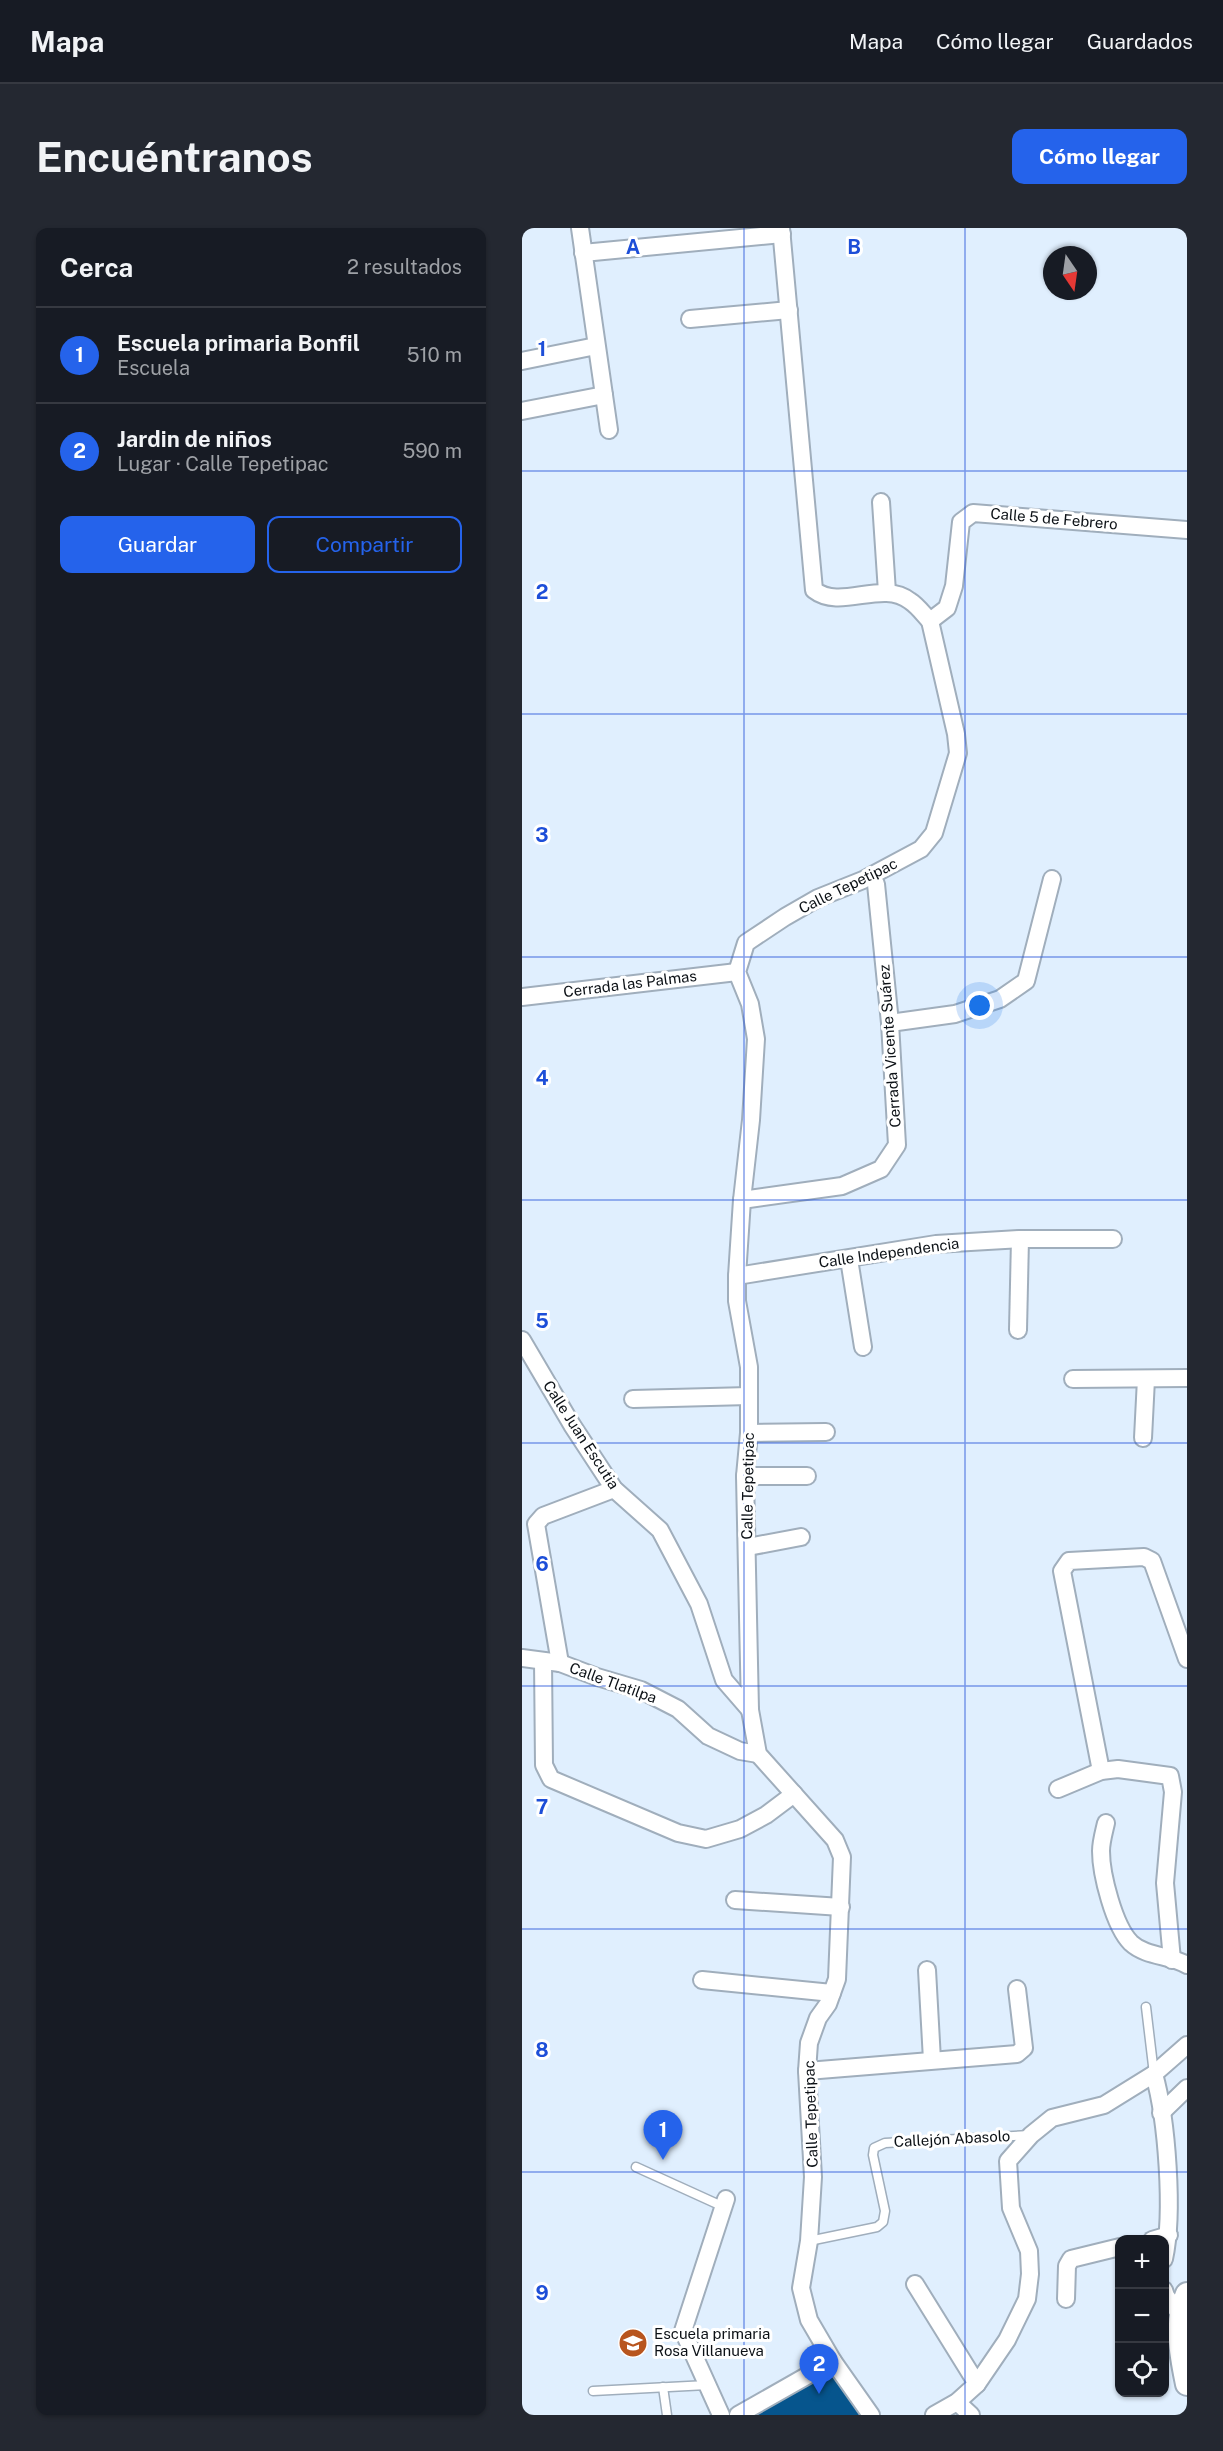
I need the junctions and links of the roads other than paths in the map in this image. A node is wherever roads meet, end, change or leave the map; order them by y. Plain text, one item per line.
1 (580, 228) edge
2 (781, 231) edge
3 (583, 253) junction
4 (789, 310) junction
5 (690, 319) dead end
6 (596, 345) junction
7 (522, 361) edge
8 (604, 395) junction
9 (522, 411) edge
10 (609, 430) dead end
11 (881, 502) dead end
12 (1187, 530) edge
13 (887, 592) junction
14 (930, 621) junction
15 (1052, 879) dead end
16 (876, 884) dead end
17 (737, 972) junction
18 (522, 997) edge
19 (890, 1023) junction
20 (742, 1200) junction
21 (1020, 1239) junction
22 (1113, 1239) dead end
23 (849, 1259) junction
24 (737, 1276) junction
25 (1018, 1330) dead end
26 (522, 1340) edge
27 (863, 1347) dead end
28 (1146, 1378) junction
29 (1187, 1378) edge
30 (1072, 1379) dead end
31 (749, 1396) junction
32 (633, 1399) dead end
33 (826, 1432) dead end
34 (749, 1433) junction
35 (1143, 1438) dead end
36 (745, 1476) junction
37 (807, 1476) dead end
38 (614, 1489) junction
39 (801, 1537) dead end
40 (748, 1547) junction
41 (522, 1658) edge
42 (1187, 1659) edge
43 (543, 1661) junction
44 (560, 1663) junction
45 (750, 1710) junction
46 (758, 1754) junction
47 (1101, 1770) junction
48 (1058, 1789) dead end
49 (794, 1794) junction
50 (1106, 1823) dead end
51 (735, 1900) dead end
52 (841, 1907) junction
53 (1179, 1963) edge
54 (927, 1970) dead end
55 (702, 1980) dead end
56 (1017, 1989) dead end
57 (832, 1993) junction
58 (1146, 2007) dead end
59 (1187, 2045) edge
60 (932, 2060) junction
61 (807, 2071) junction
62 (1154, 2074) junction
63 (1187, 2088) edge
64 (1161, 2113) junction
65 (1031, 2135) junction
66 (636, 2167) dead end
67 (725, 2203) joint
68 (1169, 2235) edge
69 (809, 2241) junction
70 (1115, 2248) edge
71 (915, 2284) dead end
72 (1187, 2294) edge
73 (1066, 2299) dead end
74 (1169, 2300) edge
75 (1181, 2316) junction
76 (833, 2361) junction
77 (977, 2384) junction
78 (1187, 2384) edge
79 (707, 2385) junction
80 (663, 2388) junction
81 (593, 2391) dead end
82 (957, 2402) junction
83 (667, 2415) edge
84 (721, 2415) edge
85 (738, 2415) edge
86 (871, 2415) edge
87 (934, 2415) edge
88 (971, 2415) edge

1 - 3 street
2 - 3 street
2 - 4 street
3 - 6 street
4 - 5 street
4 - 13 street
6 - 7 street
6 - 8 street
8 - 9 street
8 - 10 street
11 - 13 street
12 - 14 street, Calle 5 de Febrero
13 - 14 street
14 - 17 street, Calle Tepetipac
15 - 19 street
16 - 19 street, Cerrada Vicente Suárez
17 - 18 street, Cerrada las Palmas
17 - 20 street, Calle Tepetipac
19 - 20 street, Cerrada Vicente Suárez
20 - 24 street, Calle Tepetipac
21 - 22 street, Calle Independencia
21 - 23 street, Calle Independencia
21 - 25 street
23 - 24 street, Calle Independencia
23 - 27 street
24 - 31 street, Calle Tepetipac
26 - 38 street, Calle Juan Escutia
28 - 29 street
28 - 30 street
28 - 35 street
31 - 32 street
31 - 34 street, Calle Tepetipac
33 - 34 street
34 - 36 street, Calle Tepetipac
36 - 37 street
36 - 40 street, Calle Tepetipac
38 - 44 street, Calle Tlatilpa
38 - 45 street, Calle Juan Escutia
39 - 40 street
40 - 45 street, Calle Tepetipac
41 - 43 street, Calle Tlatilpa
42 - 47 street
43 - 44 street, Calle Tlatilpa
43 - 49 street
44 - 46 street, Calle Tlatilpa
45 - 46 street, Calle Tepetipac
46 - 49 street, Calle Tepetipac
47 - 48 street
47 - 53 street
49 - 52 street, Calle Tepetipac
50 - 53 street
51 - 52 street
52 - 57 street, Calle Tepetipac
54 - 60 street
55 - 57 street
56 - 60 street
57 - 61 street, Calle Tepetipac
58 - 62 lane
59 - 62 street
60 - 61 street
61 - 69 street, Calle Tepetipac
62 - 64 street
62 - 65 street
63 - 64 street
64 - 68 street
65 - 69 lane, Callejón Abasolo
65 - 77 street
66 - 67 lane
67 - 79 street
69 - 76 street, Calle Tepetipac
70 - 73 street
71 - 77 street
72 - 75 main road
74 - 75 street
75 - 78 main road
76 - 85 street
76 - 86 street, Calle Tepetipac
77 - 82 street
79 - 80 lane
79 - 84 street
80 - 81 lane
80 - 83 lane
82 - 87 street
82 - 88 street

